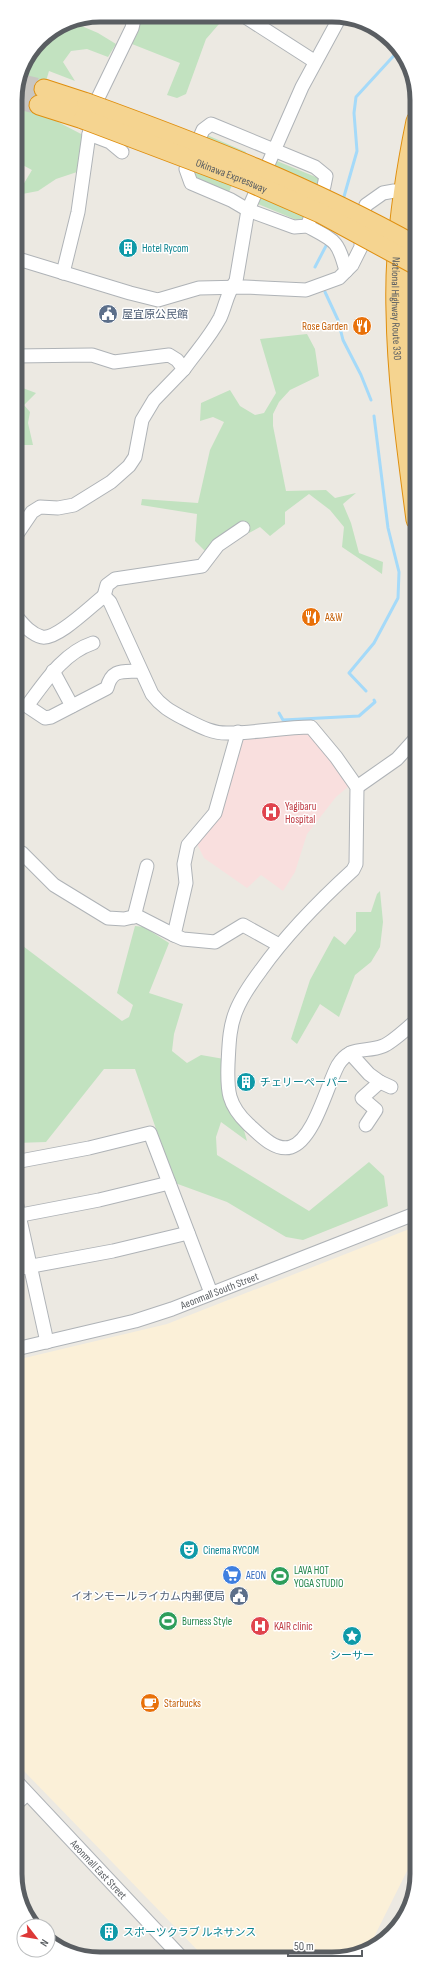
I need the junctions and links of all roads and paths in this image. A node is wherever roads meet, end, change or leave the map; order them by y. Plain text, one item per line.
1 (133, 22) edge
2 (253, 22) edge
3 (337, 22) edge
4 (314, 61) junction
5 (42, 97) tunnel mouth
6 (86, 119) junction
7 (274, 149) junction
8 (410, 149) edge
9 (122, 152) dead end
10 (410, 193) edge
11 (248, 210) junction
12 (307, 226) junction
13 (410, 243) edge
14 (22, 260) edge
15 (410, 262) edge
16 (346, 271) junction
17 (63, 273) junction
18 (230, 288) junction
19 (22, 356) edge
20 (184, 369) junction
21 (410, 474) edge
22 (22, 527) edge
23 (243, 528) dead end
24 (104, 596) junction
25 (22, 622) edge
26 (93, 643) dead end
27 (53, 671) junction
28 (140, 671) junction
29 (72, 706) junction
30 (238, 732) junction
31 (410, 745) edge
32 (357, 787) junction
33 (22, 853) edge
34 (147, 866) dead end
35 (134, 917) junction
36 (174, 935) junction
37 (279, 945) junction
38 (410, 1027) edge
39 (350, 1053) junction
40 (366, 1125) dead end
41 (22, 1161) edge
42 (169, 1184) junction
43 (22, 1214) edge
44 (410, 1216) edge
45 (188, 1233) junction
46 (22, 1235) edge
47 (30, 1266) junction
48 (22, 1268) edge
49 (211, 1293) junction
50 (47, 1342) junction
51 (22, 1348) edge
52 (22, 1789) edge
53 (26, 1795) junction
54 (22, 1799) edge
55 (176, 1952) edge

1 - 6 street
2 - 4 street
3 - 4 street
4 - 7 street
5 - 6 highway, Okinawa Expressway
6 - 9 street
6 - 13 highway, Okinawa Expressway, bridge
6 - 15 highway, Okinawa Expressway, bridge
6 - 17 street
7 - 11 street
7 - 11 street
7 - 12 street
8 - 10 highway, National Highway Route 330
10 - 16 street
10 - 21 highway, National Highway Route 330
11 - 12 street
11 - 18 street
12 - 16 street
14 - 17 street
16 - 18 street
17 - 18 street
18 - 20 street
19 - 20 street
20 - 22 street
23 - 24 street
24 - 25 street
24 - 28 street
26 - 27 street
27 - 29 street
27 - 29 street
28 - 29 street
28 - 30 street
30 - 32 street
30 - 36 street
31 - 32 street
32 - 37 street
33 - 35 street
34 - 35 street
35 - 36 street
36 - 37 street
37 - 39 street
38 - 39 street
39 - 40 street
41 - 42 street
42 - 43 street
42 - 45 street
44 - 49 street, Aeonmall South Street
45 - 47 street
45 - 49 street
46 - 47 street
47 - 48 street
47 - 50 street
49 - 50 street, Aeonmall South Street
50 - 51 street, Aeonmall South Street
52 - 53 street, Aeonmall East Street
53 - 54 street
53 - 55 street, Aeonmall East Street

